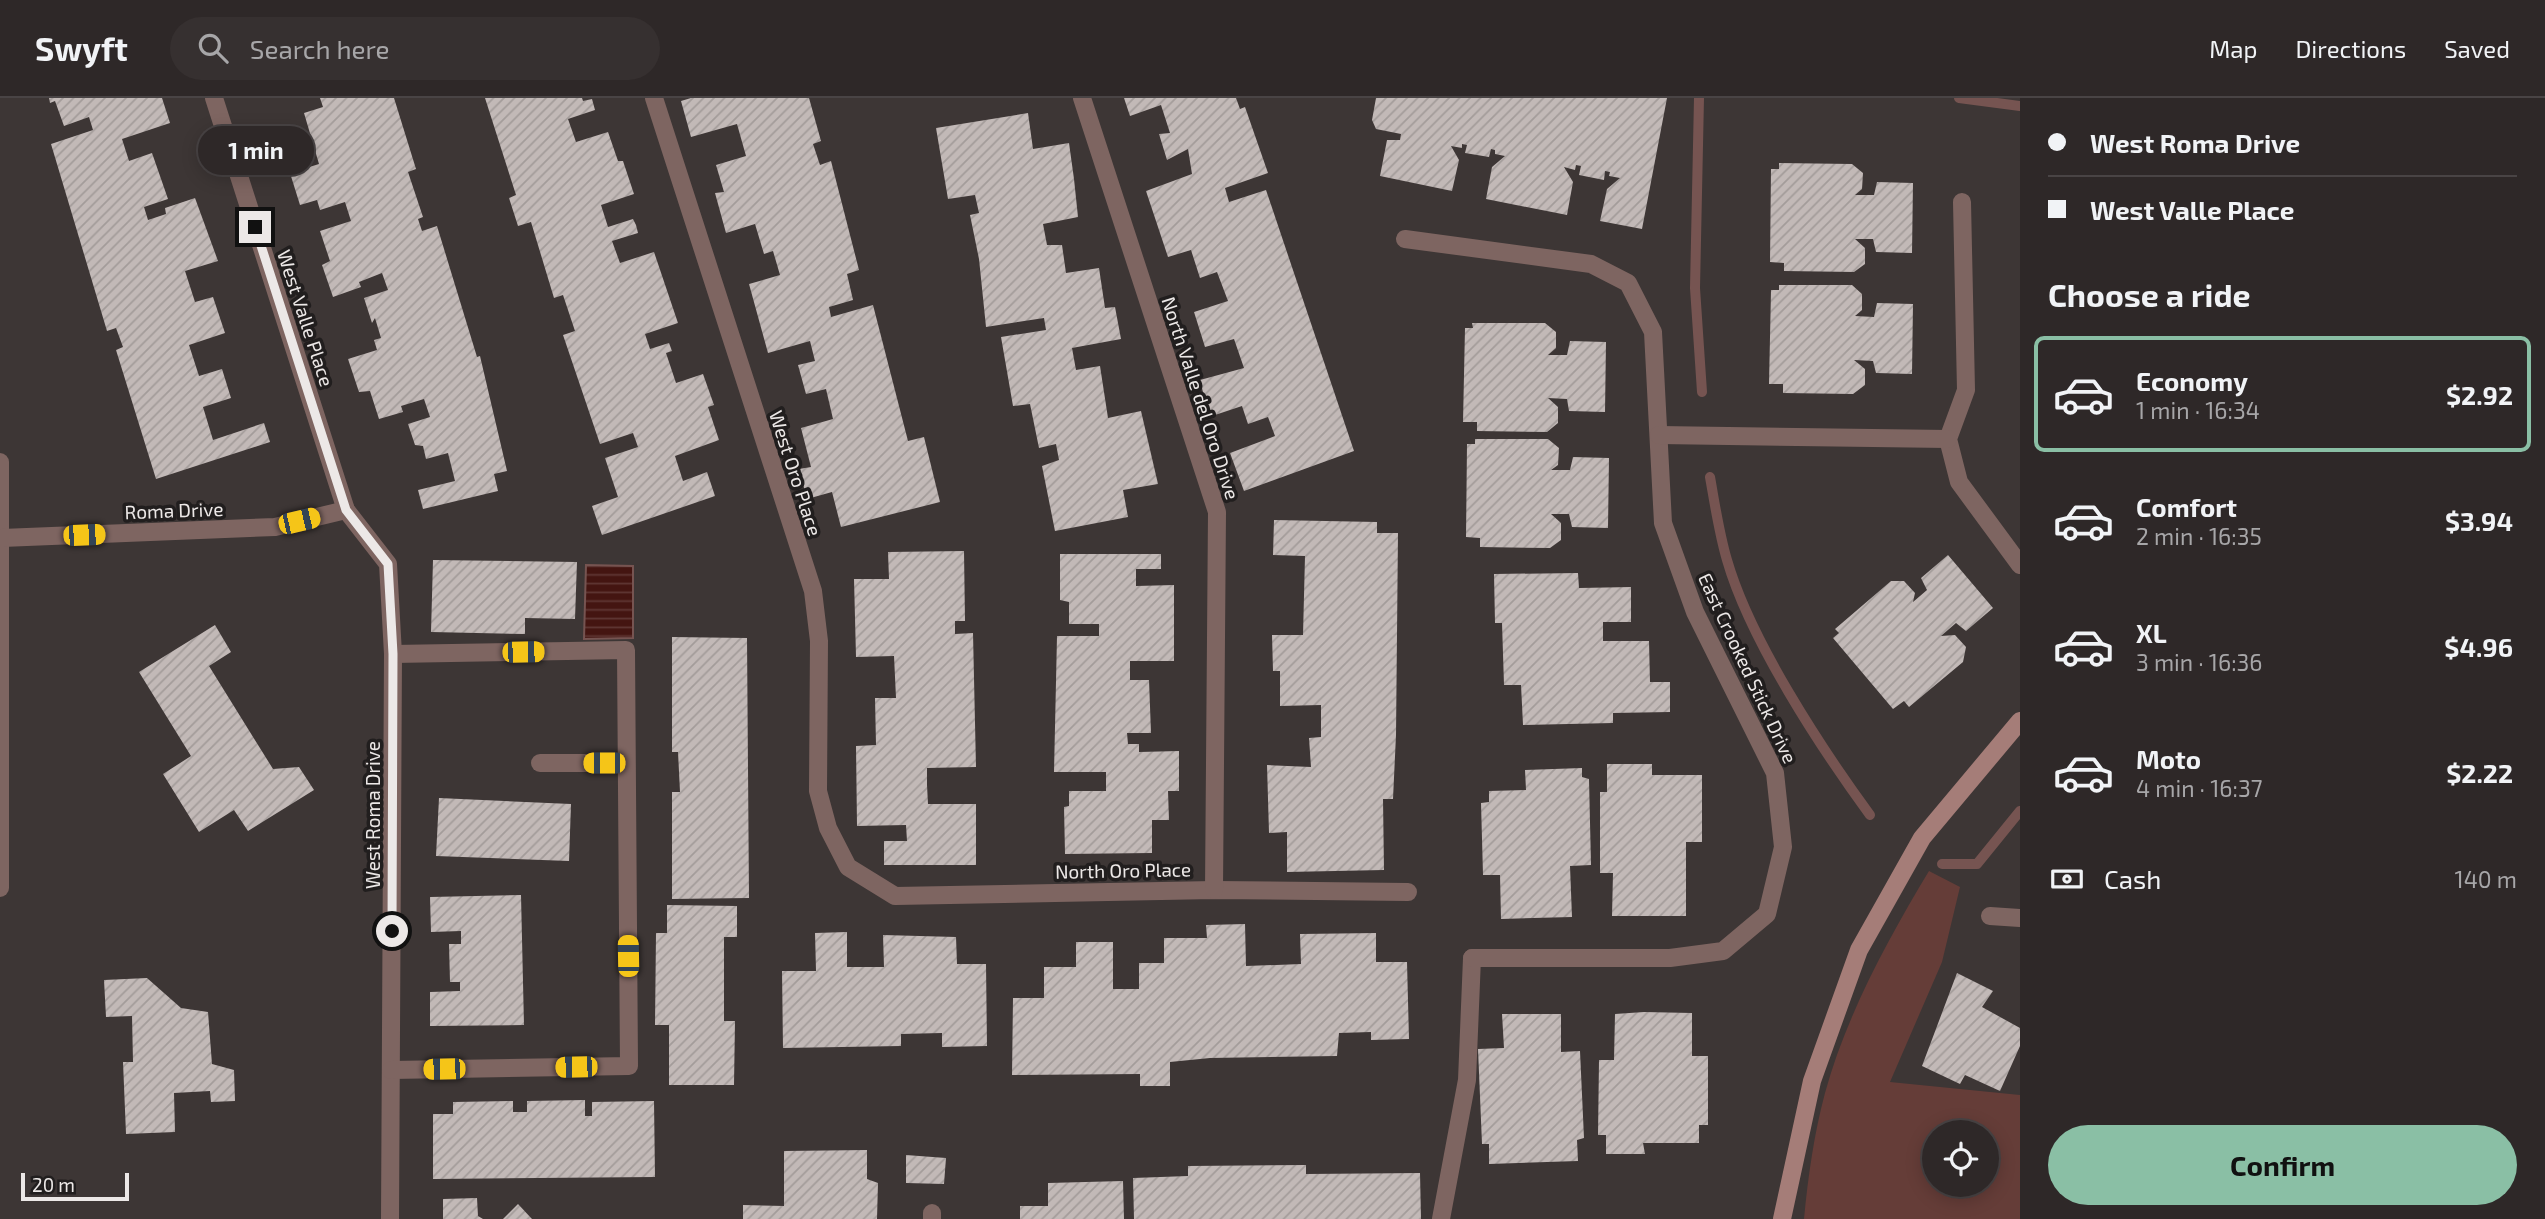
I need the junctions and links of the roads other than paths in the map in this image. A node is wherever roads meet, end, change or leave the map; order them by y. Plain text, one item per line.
1 (214, 98) edge
2 (654, 98) edge
3 (1082, 98) edge
4 (1962, 202) dead end
5 (1405, 239) dead end
6 (1659, 435) junction
7 (1948, 439) junction
8 (0, 462) edge
9 (346, 510) junction
10 (1, 538) edge
11 (2020, 565) edge
12 (393, 654) junction
13 (2020, 721) edge
14 (540, 763) dead end
15 (626, 763) junction
16 (848, 867) joint
17 (0, 888) edge
18 (1214, 890) junction
19 (1408, 892) dead end
20 (1990, 916) dead end
21 (2020, 918) edge
22 (391, 1070) junction
23 (390, 1219) edge
24 (1441, 1219) edge
25 (1782, 1219) edge

1 - 9 street, West Valle Place
2 - 16 street, West Oro Place
3 - 18 street, North Valle del Oro Drive
4 - 7 street
5 - 6 street, East Crooked Stick Drive
6 - 7 street
6 - 24 street, East Crooked Stick Drive
7 - 11 street
8 - 10 street
9 - 10 street, Roma Drive
9 - 12 street, West Roma Drive
10 - 17 street
12 - 15 street
12 - 22 street, West Roma Drive
13 - 25 street
14 - 15 street
15 - 22 street
16 - 18 street, North Oro Place
18 - 19 street, North Oro Place
20 - 21 street
22 - 23 street, West Roma Drive

